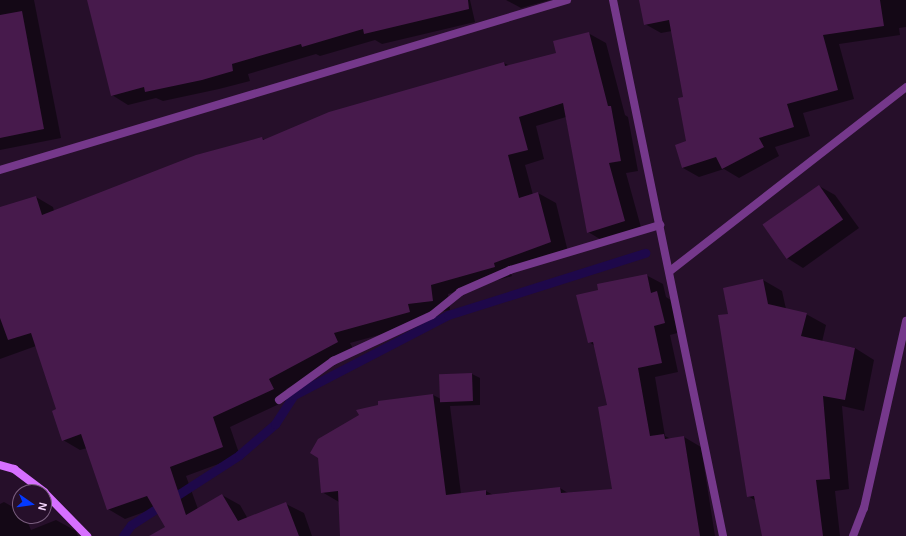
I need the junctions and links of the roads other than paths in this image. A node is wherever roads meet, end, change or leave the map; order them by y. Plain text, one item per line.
1 (567, 0) edge
2 (613, 0) edge
3 (906, 87) edge
4 (0, 170) edge
5 (660, 225) junction
6 (670, 271) junction
7 (906, 321) edge
8 (279, 400) dead end
9 (0, 465) edge
10 (34, 484) edge
11 (52, 500) edge
12 (87, 536) edge
13 (722, 536) edge
14 (853, 536) edge

1 - 4 street
2 - 5 street
3 - 6 street
5 - 6 street
5 - 8 street
6 - 13 street
7 - 14 street
9 - 10 street
11 - 12 street

